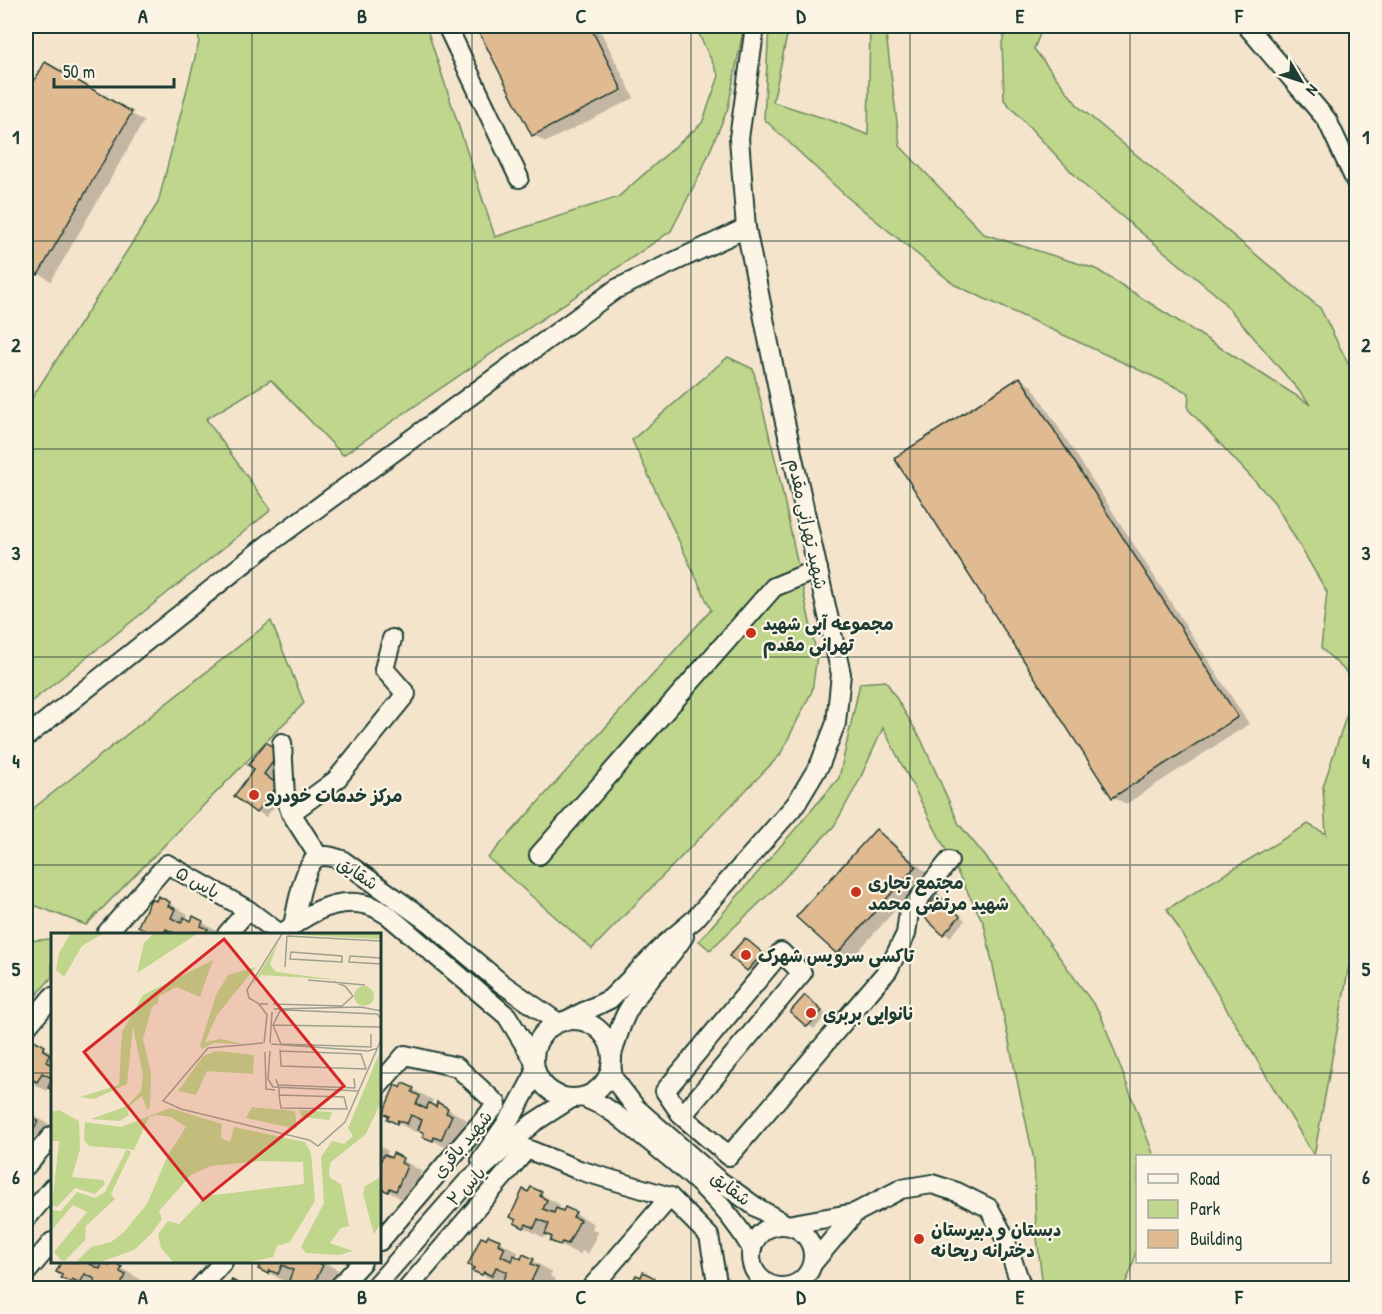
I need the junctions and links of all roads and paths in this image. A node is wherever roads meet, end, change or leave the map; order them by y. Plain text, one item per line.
1 (447, 26) edge
2 (755, 26) edge
3 (1247, 26) edge
4 (519, 178) dead end
5 (1356, 182) edge
6 (746, 228) junction
7 (818, 569) junction
8 (392, 639) dead end
9 (26, 737) edge
10 (282, 743) dead end
11 (291, 813) junction
12 (539, 855) dead end
13 (319, 857) junction
14 (949, 861) dead end
15 (248, 910) junction
16 (695, 920) junction
17 (285, 931) edge
18 (107, 933) edge
19 (228, 933) edge
20 (51, 998) edge
21 (561, 1022) junction
22 (26, 1029) edge
23 (611, 1060) junction
24 (535, 1066) junction
25 (381, 1083) edge
26 (578, 1097) junction
27 (490, 1113) junction
28 (682, 1116) junction
29 (51, 1137) edge
30 (516, 1137) junction
31 (26, 1166) edge
32 (51, 1189) edge
33 (670, 1197) junction
34 (855, 1213) junction
35 (26, 1218) edge
36 (787, 1225) junction
37 (381, 1240) edge
38 (51, 1243) edge
39 (752, 1249) junction
40 (222, 1263) edge
41 (361, 1263) edge
42 (813, 1263) junction
43 (26, 1273) edge
44 (754, 1282) edge
45 (199, 1288) edge
46 (338, 1288) edge
47 (374, 1288) edge
48 (408, 1288) edge
49 (591, 1288) edge
50 (718, 1288) edge
51 (788, 1288) edge
52 (1022, 1288) edge

1 - 4 street
2 - 6 street, شهید تهرانی مقدم
3 - 5 street
6 - 7 street, شهید تهرانی مقدم
6 - 9 street
7 - 12 street
7 - 16 street, شهید تهرانی مقدم
8 - 11 street
10 - 11 street
11 - 13 street
13 - 17 street, شقایق
13 - 21 street, شقایق
14 - 28 street
15 - 17 street, یاس ۵
15 - 18 street, یاس ۵
15 - 19 street
16 - 21 street, شهید تهرانی مقدم
16 - 23 street, شهید تهرانی مقدم
17 - 24 street, شقایق
20 - 22 street
21 - 23 street
21 - 24 street
23 - 26 street
23 - 36 street, شقایق
24 - 26 street
24 - 30 street
25 - 27 street, شهید باقری
26 - 30 street
26 - 39 street, شقایق
27 - 30 street
27 - 37 street, شهید باقری
28 - 28 street
29 - 31 street
30 - 33 street
30 - 47 street, یاس ۲
30 - 48 street
32 - 35 street
33 - 49 street
33 - 50 street
34 - 36 street
34 - 42 street
34 - 52 street
36 - 39 street
36 - 42 street
38 - 43 street
39 - 44 street
40 - 45 street
41 - 46 street
42 - 51 street
44 - 51 street

